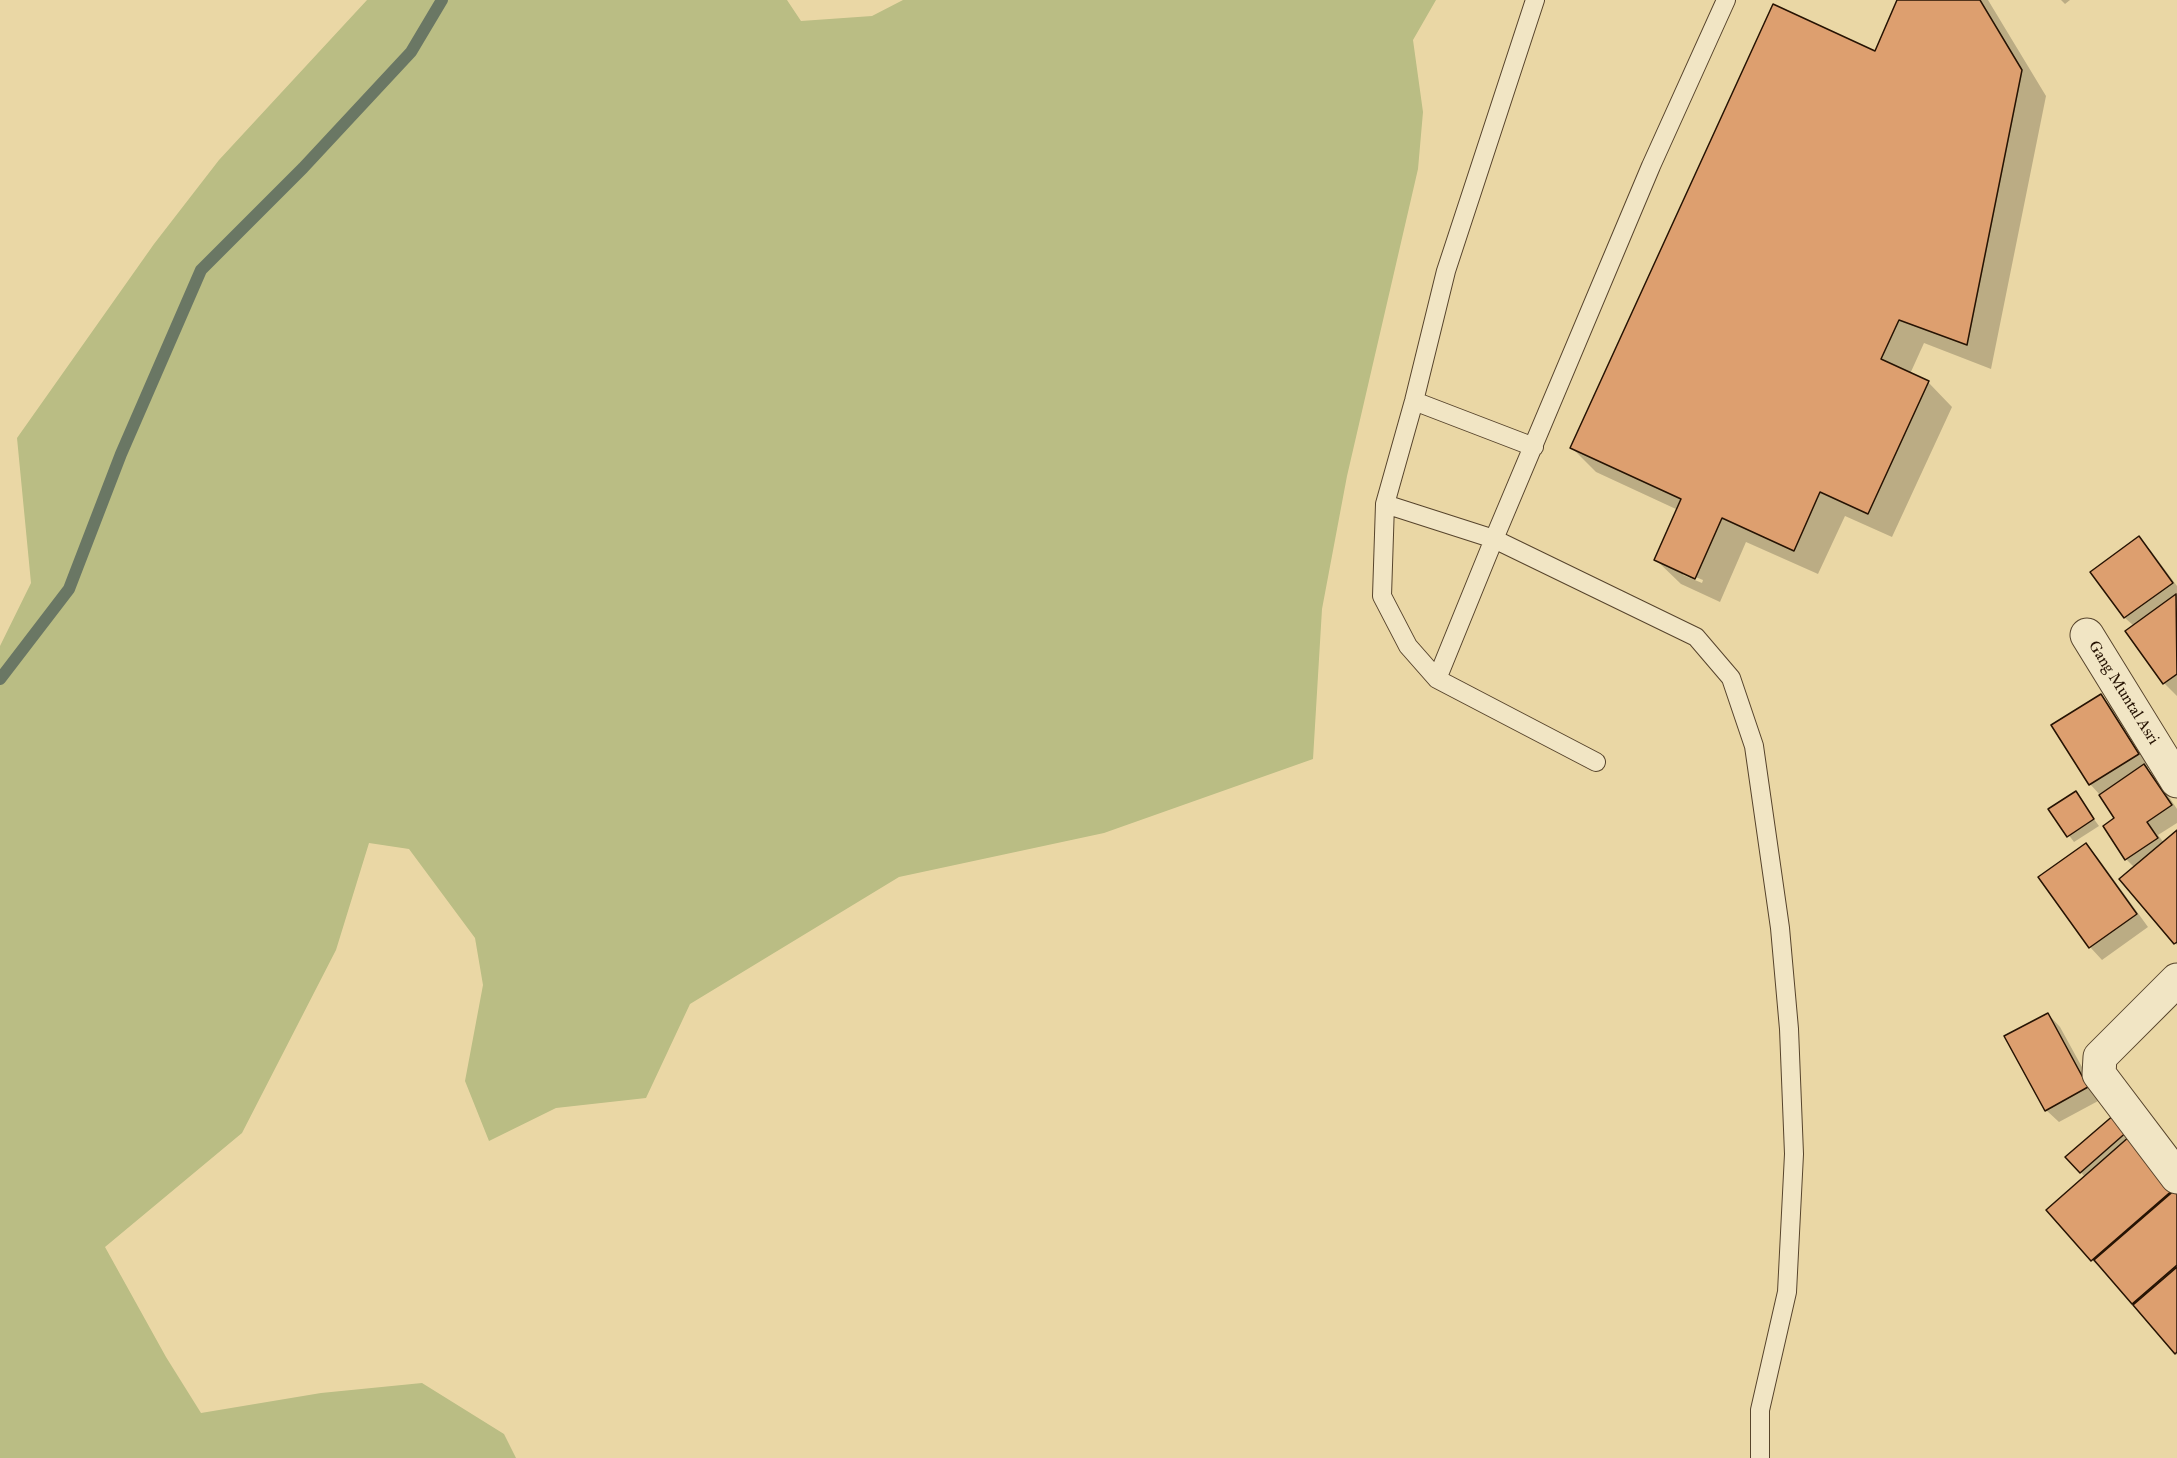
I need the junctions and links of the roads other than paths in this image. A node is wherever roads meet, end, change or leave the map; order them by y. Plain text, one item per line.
1 (1535, 0) edge
2 (1726, 0) edge
3 (1414, 401) junction
4 (1534, 447) junction
5 (1385, 504) junction
6 (1494, 538) junction
7 (2087, 635) dead end
8 (1437, 679) junction
9 (1596, 762) dead end
10 (2177, 781) edge
11 (2177, 980) edge
12 (2177, 1177) edge
13 (1760, 1458) edge

1 - 3 lane
2 - 4 lane
3 - 4 lane
3 - 5 lane
4 - 6 lane
5 - 6 lane
5 - 8 lane
6 - 8 lane
6 - 13 lane
7 - 10 street, Gang Muntal Asri
8 - 9 lane
11 - 12 street

